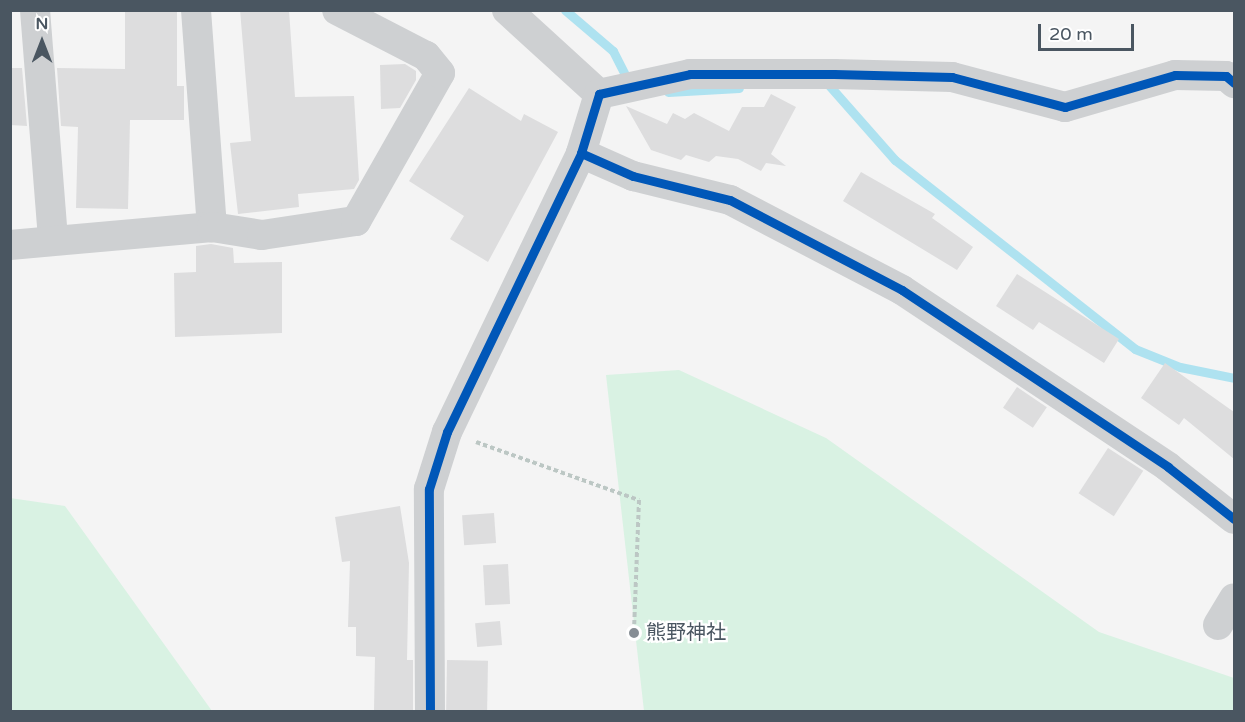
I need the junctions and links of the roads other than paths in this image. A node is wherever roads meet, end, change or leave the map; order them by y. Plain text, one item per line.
1 (35, 10) edge
2 (196, 10) edge
3 (337, 10) edge
4 (507, 10) edge
5 (1234, 83) edge
6 (599, 94) junction
7 (581, 153) junction
8 (212, 228) junction
9 (53, 240) junction
10 (10, 245) edge
11 (1234, 519) edge
12 (1234, 598) edge
13 (1218, 625) dead end
14 (430, 711) edge

1 - 9 street
2 - 8 street
3 - 8 street
4 - 6 street
5 - 6 street
6 - 7 street
7 - 11 street
7 - 14 street
8 - 9 street
9 - 10 street
12 - 13 street

